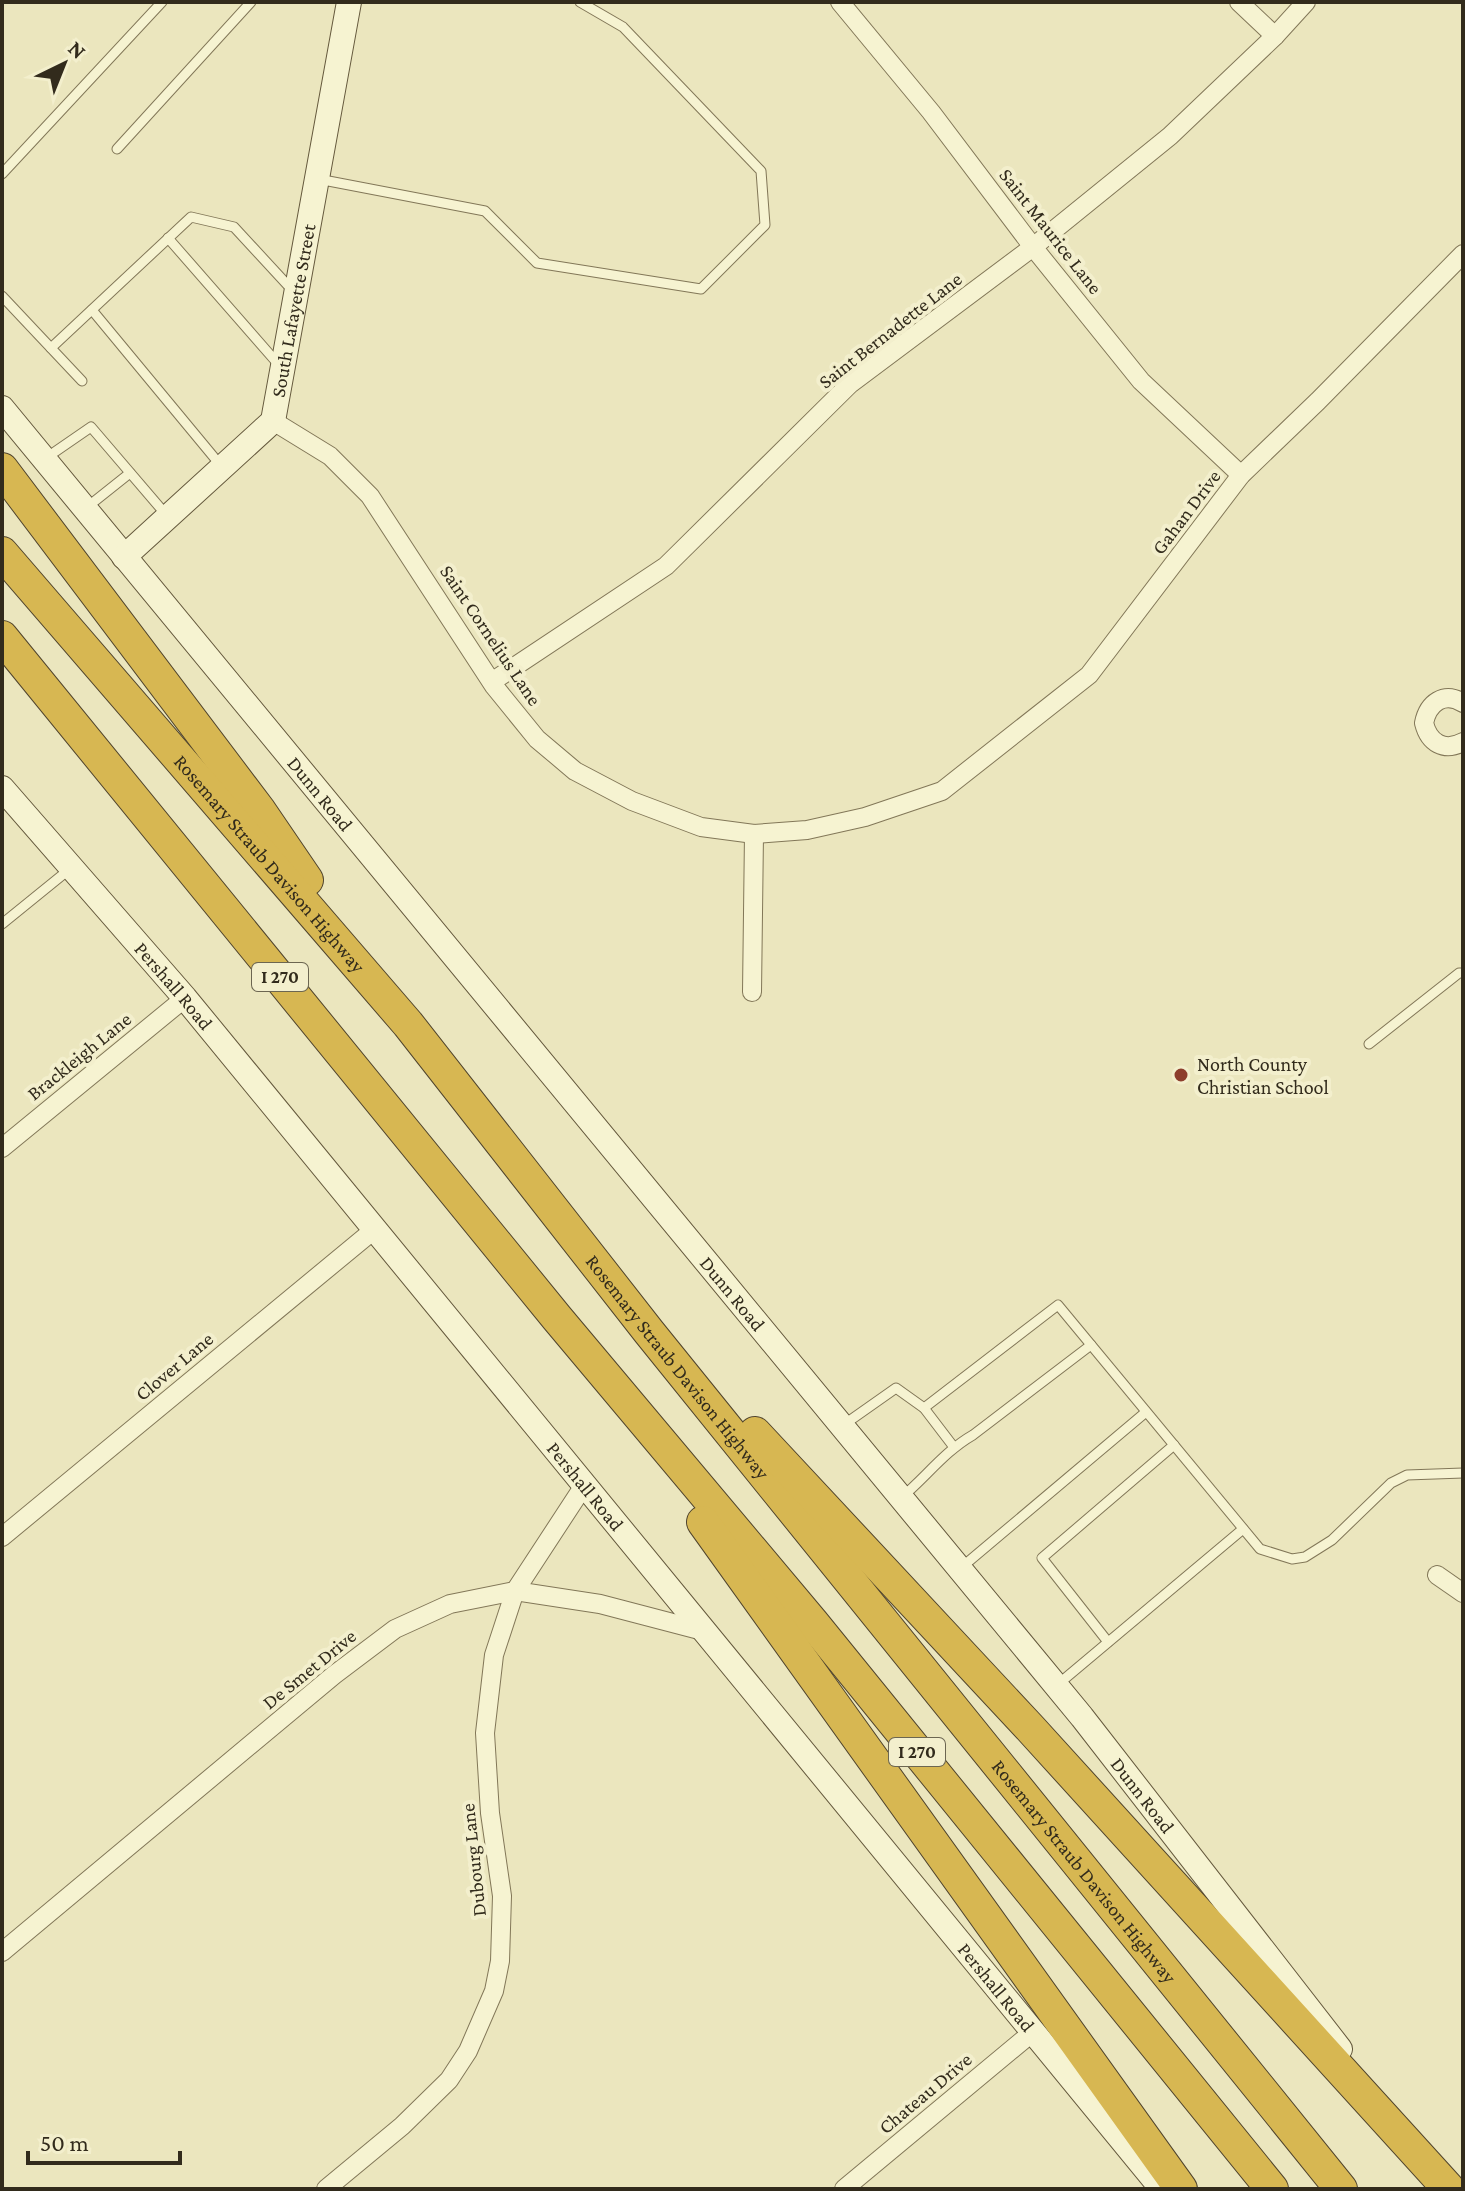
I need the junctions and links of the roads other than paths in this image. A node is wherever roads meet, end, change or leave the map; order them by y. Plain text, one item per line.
1 (162, 2) edge
2 (251, 2) edge
3 (349, 2) edge
4 (580, 2) edge
5 (840, 2) edge
6 (1239, 2) edge
7 (1306, 2) edge
8 (1275, 36) junction
9 (117, 149) dead end
10 (2, 174) edge
11 (318, 179) junction
12 (168, 238) junction
13 (1033, 247) junction
14 (1463, 254) edge
15 (296, 295) junction
16 (2, 296) edge
17 (92, 310) junction
18 (51, 348) junction
19 (282, 369) junction
20 (82, 381) dead end
21 (2, 408) edge
22 (273, 421) junction
23 (44, 459) junction
24 (222, 467) junction
25 (2, 469) edge
26 (130, 473) junction
27 (1241, 475) junction
28 (85, 510) junction
29 (168, 517) junction
30 (2, 553) edge
31 (124, 557) junction
32 (2, 637) edge
33 (493, 681) junction
34 (1463, 703) edge
35 (1463, 742) edge
36 (2, 788) edge
37 (942, 791) joint
38 (754, 834) junction
39 (71, 868) junction
40 (2, 923) edge
41 (1463, 973) edge
42 (752, 992) dead end
43 (185, 998) junction
44 (408, 1024) junction
45 (1369, 1044) dead end
46 (2, 1148) edge
47 (375, 1229) junction
48 (557, 1318) junction
49 (649, 1332) junction
50 (1091, 1345) junction
51 (924, 1408) junction
52 (1146, 1412) junction
53 (842, 1426) junction
54 (1174, 1445) junction
55 (953, 1446) junction
56 (1463, 1473) edge
57 (585, 1484) junction
58 (901, 1498) junction
59 (1243, 1529) junction
60 (2, 1537) edge
61 (960, 1569) junction
62 (1437, 1575) dead end
63 (515, 1591) junction
64 (1463, 1593) edge
65 (707, 1632) junction
66 (1108, 1642) junction
67 (1056, 1686) junction
68 (2, 1952) edge
69 (1034, 2031) junction
70 (1453, 2184) edge
71 (326, 2189) edge
72 (844, 2189) edge
73 (1162, 2189) edge
74 (1181, 2189) edge
75 (1272, 2189) edge
76 (1341, 2189) edge

1 - 10 lane
2 - 9 lane
3 - 11 street, South Lafayette Street
4 - 11 lane
5 - 13 street, Saint Maurice Lane
6 - 8 street
7 - 8 street, Saint Bernadette Lane
8 - 13 street, Saint Bernadette Lane
11 - 15 street, South Lafayette Street
12 - 15 lane
12 - 17 lane
12 - 19 lane
13 - 27 street, Saint Maurice Lane
13 - 33 street, Saint Bernadette Lane
14 - 27 street, Gahan Drive
15 - 19 street, South Lafayette Street
16 - 18 lane
17 - 18 lane
17 - 24 lane
18 - 20 lane
19 - 22 street, South Lafayette Street
21 - 23 street, Dunn Road
22 - 24 street, South Lafayette Street
22 - 33 street, Saint Cornelius Lane
23 - 26 lane
23 - 28 street, Dunn Road
24 - 29 street, South Lafayette Street
25 - 44 highway
26 - 28 lane
26 - 29 lane
27 - 37 street, Gahan Drive
28 - 31 street, Dunn Road
29 - 31 street, South Lafayette Street
30 - 44 highway, Rosemary Straub Davison Highway / I 270
31 - 53 street, Dunn Road
32 - 48 highway, I 270
33 - 38 street, Saint Cornelius Lane
34 - 35 street
36 - 39 street, Pershall Road
37 - 38 street, Saint Cornelius Lane
38 - 42 street
39 - 40 lane
39 - 43 street, Pershall Road
41 - 45 lane
43 - 46 street, Brackleigh Lane
43 - 47 street, Pershall Road
44 - 49 highway, Rosemary Straub Davison Highway / I 270
47 - 57 street, Pershall Road
47 - 60 street, Clover Lane
48 - 74 highway
48 - 75 highway, I 270
49 - 70 highway
49 - 76 highway, Rosemary Straub Davison Highway / I 270
50 - 51 lane
50 - 52 lane
50 - 55 lane
51 - 53 lane
51 - 55 lane
52 - 54 lane
52 - 61 lane
53 - 58 street, Dunn Road
54 - 59 lane
54 - 66 lane
55 - 58 lane
56 - 59 lane
57 - 63 street, Dubourg Lane
57 - 65 street, Pershall Road
58 - 61 street, Dunn Road
59 - 66 lane
61 - 67 street, Dunn Road
62 - 64 street
63 - 65 street, De Smet Drive
63 - 68 street, De Smet Drive
63 - 71 street, Dubourg Lane
65 - 69 street, Pershall Road
66 - 67 lane
67 - 70 street, Dunn Road
69 - 72 street, Chateau Drive
69 - 73 street, Pershall Road

